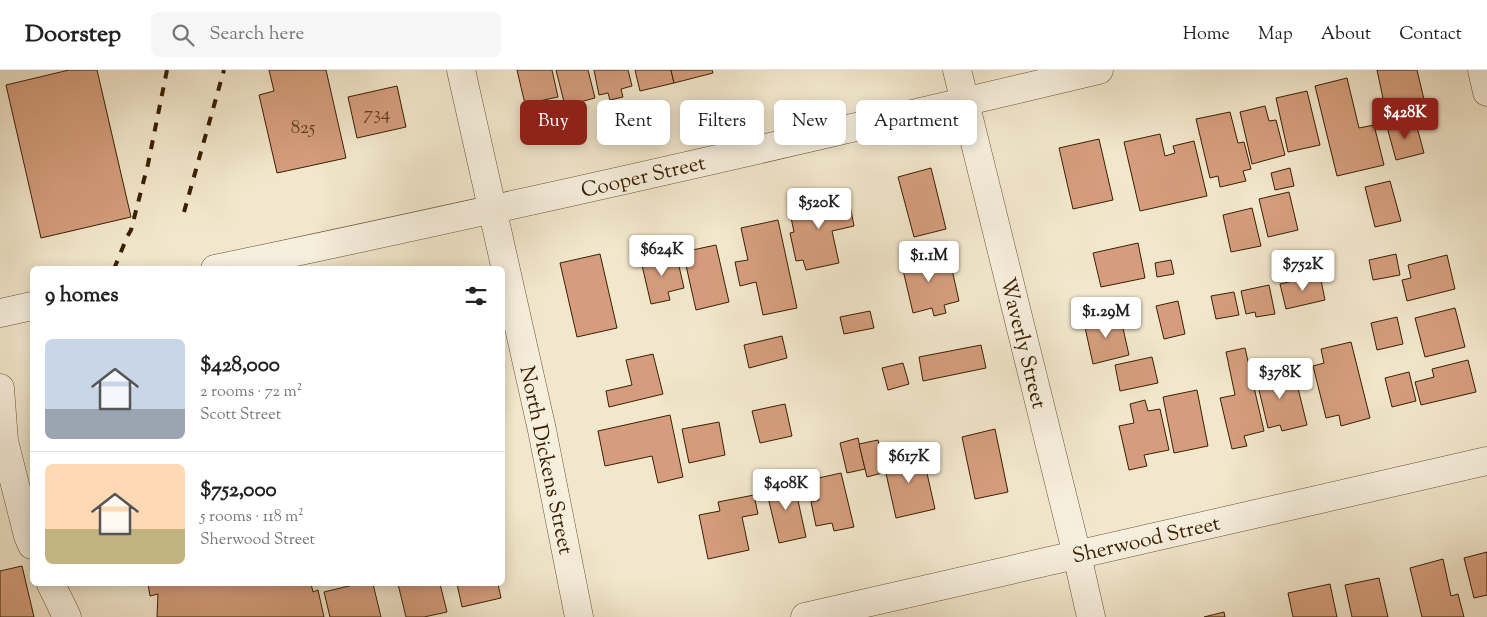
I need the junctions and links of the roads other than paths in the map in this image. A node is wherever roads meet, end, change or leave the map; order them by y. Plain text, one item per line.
1 (461, 70) edge
2 (958, 70) edge
3 (1099, 70) edge
4 (1482, 70) edge
5 (1487, 92) edge
6 (965, 100) edge
7 (973, 100) edge
8 (856, 127) edge
9 (976, 145) edge
10 (493, 210) junction
11 (229, 266) edge
12 (30, 306) edge
13 (0, 313) edge
14 (0, 388) edge
15 (1487, 461) edge
16 (30, 540) edge
17 (1077, 555) junction
18 (52, 586) edge
19 (67, 617) edge
20 (579, 617) edge
21 (805, 617) edge
22 (1090, 617) edge

1 - 10 street, North Dickens Street
2 - 6 street, Waverly Street
3 - 7 street, Cooper Street
4 - 5 street
8 - 10 street, Cooper Street
9 - 17 street, Waverly Street
10 - 11 street, Cooper Street
10 - 20 street, North Dickens Street
12 - 13 street
14 - 16 street
15 - 17 street, Sherwood Street
17 - 21 street, Sherwood Street
17 - 22 street, Waverly Street
18 - 19 street

